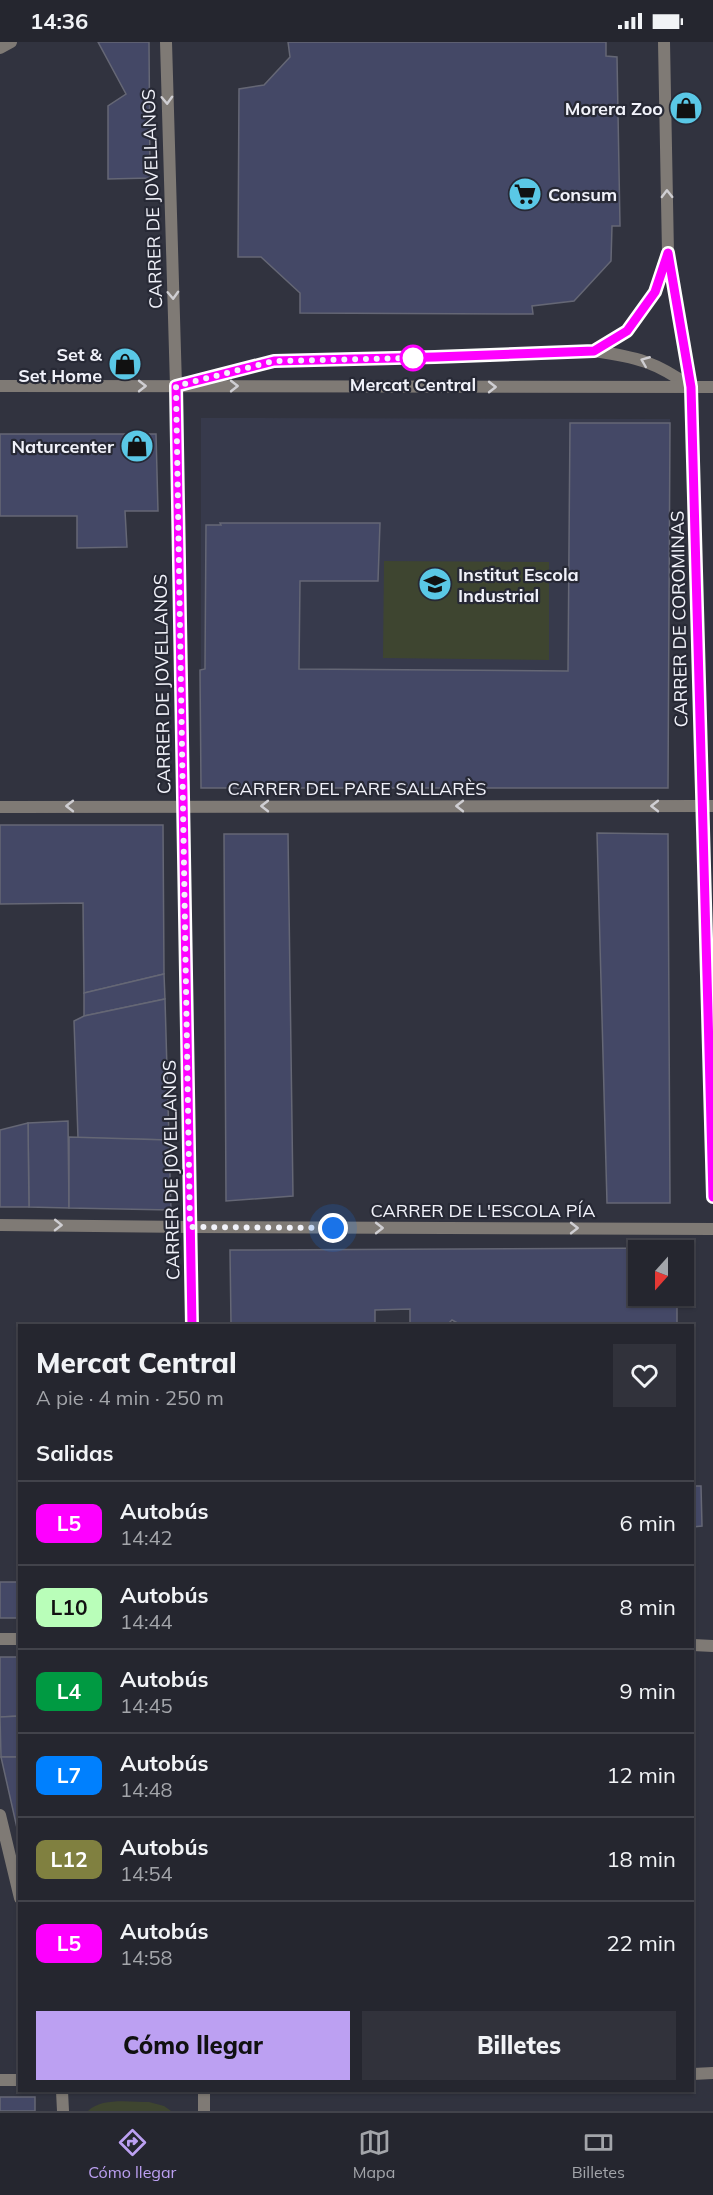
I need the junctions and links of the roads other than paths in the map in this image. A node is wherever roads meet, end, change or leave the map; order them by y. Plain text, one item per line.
1 (11, 42) edge
2 (165, 42) edge
3 (664, 42) edge
4 (0, 48) edge
5 (668, 253) junction
6 (594, 351) junction
7 (0, 386) edge
8 (176, 386) junction
9 (691, 387) junction
10 (713, 387) edge
11 (182, 806) junction
12 (707, 806) edge
13 (0, 807) edge
14 (713, 1197) edge
15 (0, 1225) edge
16 (190, 1227) junction
17 (713, 1229) edge
18 (192, 1324) edge
19 (0, 1639) edge
20 (18, 1639) edge
21 (694, 1645) edge
22 (713, 1646) edge
23 (0, 1815) edge
24 (18, 1890) edge
25 (694, 2073) edge
26 (713, 2073) edge
27 (0, 2080) edge
28 (18, 2080) edge
29 (62, 2092) edge
30 (204, 2092) edge
31 (63, 2111) edge
32 (204, 2111) edge

1 - 4 street
2 -> 8 street, CARRER DE JOVELLANOS
5 -> 3 street, CARRER DE COROMINAS
5 - 6 street
5 - 9 street, CARRER DE COROMINAS
6 - 8 street
9 -> 6 street
7 -> 8 street
8 -> 9 street
8 - 11 street, CARRER DE JOVELLANOS
9 - 10 street
9 - 12 street, CARRER DE COROMINAS
12 -> 11 street, CARRER DEL PARE SALLARÈS
11 -> 13 street, CARRER DEL PARE SALLARÈS
11 - 16 street, CARRER DE JOVELLANOS
12 - 14 street, CARRER DE COROMINAS
15 -> 16 street, CARRER DE L'ESCOLA PÍA
16 -> 17 street, CARRER DE L'ESCOLA PÍA
16 - 18 street, CARRER DE JOVELLANOS
19 - 20 street
21 - 22 street
23 - 24 street
25 - 26 street
27 - 28 street
29 - 31 street
30 - 32 street

